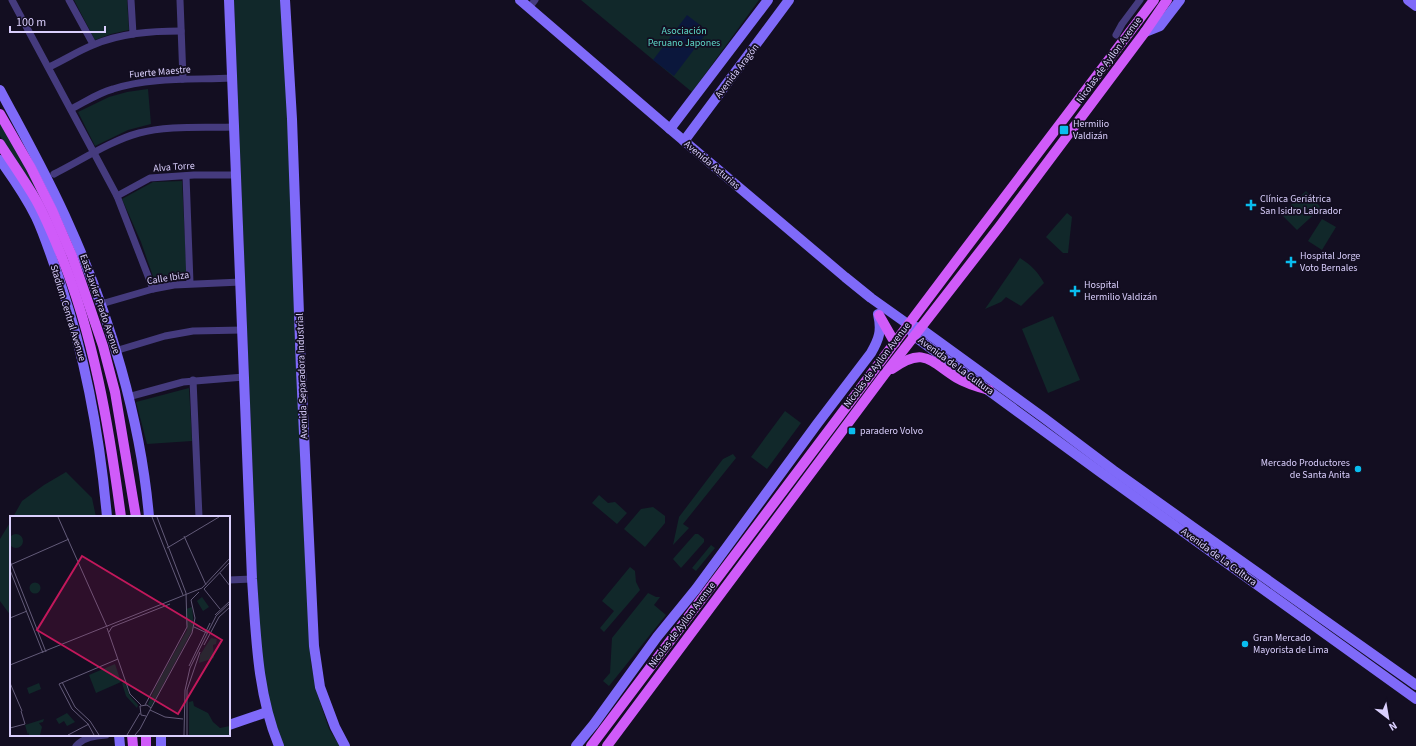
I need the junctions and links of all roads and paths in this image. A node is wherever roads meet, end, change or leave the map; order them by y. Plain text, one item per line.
1 (12, 0) edge
2 (69, 0) edge
3 (131, 0) edge
4 (180, 0) edge
5 (229, 0) edge
6 (285, 0) edge
7 (520, 0) edge
8 (535, 0) edge
9 (768, 0) edge
10 (789, 0) edge
11 (1140, 0) edge
12 (1154, 0) edge
13 (1167, 0) edge
14 (1180, 0) edge
15 (1408, 0) edge
16 (1416, 6) edge
17 (528, 8) junction
18 (181, 31) junction
19 (1145, 32) junction
20 (133, 34) junction
21 (1120, 38) junction
22 (93, 44) junction
23 (49, 67) junction
24 (232, 78) junction
25 (182, 79) junction
26 (0, 90) edge
27 (71, 109) junction
28 (0, 114) edge
29 (234, 127) junction
30 (670, 130) junction
31 (684, 141) junction
32 (0, 144) edge
33 (94, 153) junction
34 (0, 160) edge
35 (54, 174) dead end
36 (236, 175) junction
37 (186, 176) junction
38 (117, 196) junction
39 (241, 282) junction
40 (190, 283) junction
41 (153, 289) junction
42 (871, 298) junction
43 (101, 304) junction
44 (879, 315) junction
45 (909, 324) junction
46 (243, 330) junction
47 (917, 332) junction
48 (895, 343) junction
49 (115, 351) junction
50 (884, 375) junction
51 (244, 377) junction
52 (193, 380) junction
53 (989, 390) junction
54 (128, 397) junction
55 (1110, 473) junction
56 (107, 516) edge
57 (121, 516) edge
58 (136, 516) edge
59 (149, 516) edge
60 (199, 516) edge
61 (252, 579) junction
62 (230, 580) edge
63 (1416, 685) edge
64 (1416, 699) edge
65 (267, 712) junction
66 (230, 725) edge
67 (98, 736) edge
68 (119, 736) edge
69 (76, 746) edge
70 (120, 746) edge
71 (279, 746) edge
72 (345, 746) edge
73 (576, 746) edge
74 (591, 746) edge
75 (607, 746) edge

1 - 23 street
2 - 22 street
3 - 20 street
4 - 18 street
5 - 24 main road
6 - 72 main road, Avenida Separadora Industrial
7 - 17 main road, Avenida Asturias
8 - 17 street
9 - 30 main road, Avenida Aragón
10 - 31 main road, Avenida Aragón
11 - 21 street, Nicolas de Ayllon Avenue
12 - 21 main road, Nicolas de Ayllon Avenue
13 - 19 main road, Nicolas de Ayllon Avenue
14 - 19 main road
15 - 16 main road
17 - 30 main road, Avenida Asturias
18 - 20 street
18 - 25 street
19 - 47 main road, Nicolas de Ayllon Avenue
20 - 22 street
21 - 45 main road, Nicolas de Ayllon Avenue
22 - 23 street
23 - 27 street
24 - 25 street, Fuerte Maestre
24 - 29 main road
25 - 27 street, Fuerte Maestre
26 - 43 main road
27 - 33 street
28 - 58 main road, East Javier Prado Avenue
29 - 33 street
29 - 36 main road
30 - 31 main road, Avenida Asturias
31 - 42 main road, Avenida Asturias
32 - 57 main road, East Javier Prado Avenue
33 - 35 street
33 - 38 street
34 - 56 main road, Stadium Central Avenue
36 - 37 street, Alva Torre
36 - 39 main road
37 - 38 street, Alva Torre
37 - 40 street
38 - 41 street
39 - 40 street, Calle Ibiza
39 - 46 main road
40 - 41 street, Calle Ibiza
41 - 43 street, Calle Ibiza
42 - 44 main road
42 - 45 main road, Avenida Asturias
43 - 49 main road
44 - 48 main road
44 - 73 main road, Nicolas de Ayllon Avenue
45 - 47 main road, Avenida de La Cultura
45 - 48 main road, Nicolas de Ayllon Avenue
46 - 49 street
46 - 51 main road
47 - 50 main road, Nicolas de Ayllon Avenue
47 - 53 main road, Avenida de La Cultura
47 - 55 main road, Avenida de La Cultura
48 - 74 main road, Nicolas de Ayllon Avenue
49 - 54 main road
50 - 53 main road
50 - 75 main road, Nicolas de Ayllon Avenue
51 - 52 street
51 - 61 main road
52 - 54 street
52 - 60 street
53 - 55 main road, Avenida de La Cultura
54 - 59 main road
55 - 63 main road, Avenida de La Cultura
55 - 64 main road, Avenida de La Cultura
61 - 62 street
61 - 65 main road
65 - 66 main road
65 - 71 main road
67 - 69 street
68 - 70 main road

